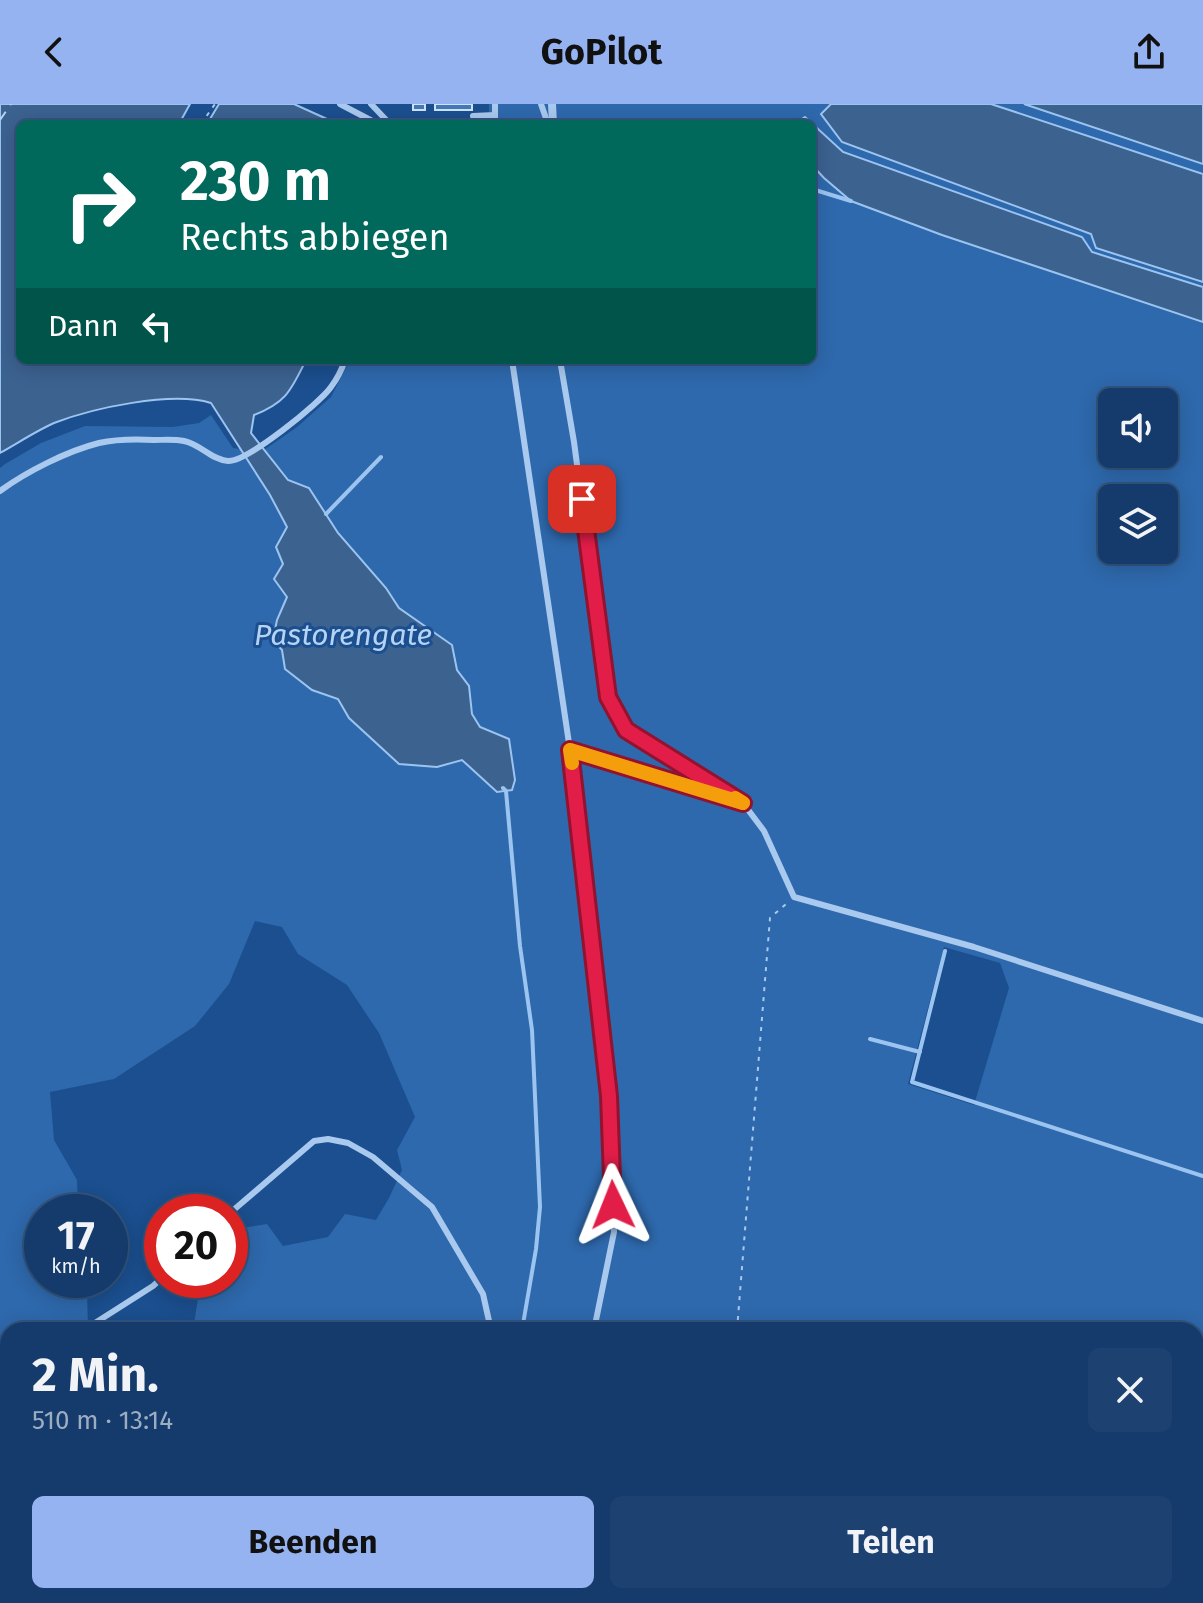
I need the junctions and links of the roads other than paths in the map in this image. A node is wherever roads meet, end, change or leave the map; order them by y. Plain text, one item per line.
1 (340, 104) edge
2 (371, 104) edge
3 (495, 104) edge
4 (473, 116) dead end
5 (495, 119) edge
6 (370, 120) edge
7 (386, 120) edge
8 (343, 364) edge
9 (513, 364) edge
10 (561, 364) edge
11 (0, 491) edge
12 (570, 750) junction
13 (743, 803) junction
14 (1203, 1021) edge
15 (248, 1198) edge
16 (144, 1292) edge
17 (97, 1322) edge
18 (489, 1322) edge
19 (596, 1322) edge

1 - 6 lane
2 - 7 lane
3 - 5 lane
4 - 5 lane
8 - 11 lane
9 - 12 lane
10 - 13 lane
12 - 13 lane
12 - 19 lane
13 - 14 lane
15 - 18 lane
16 - 17 lane

